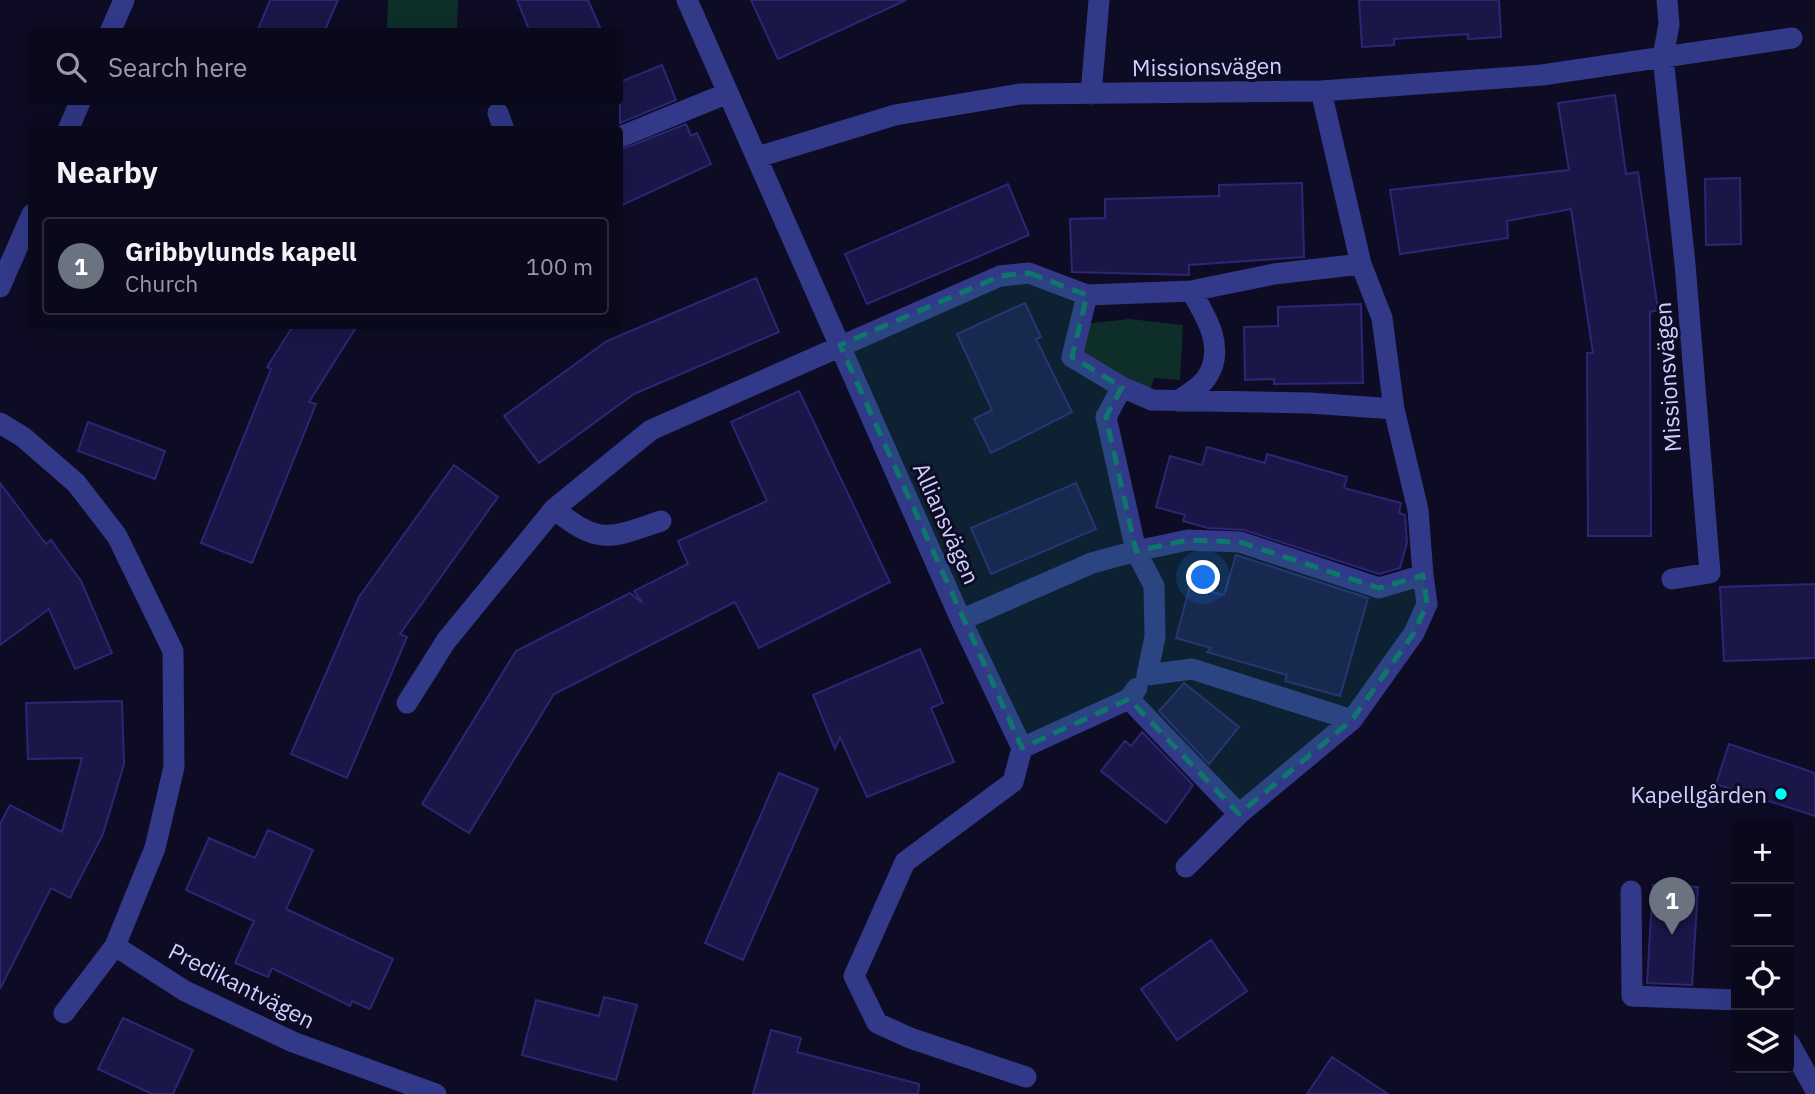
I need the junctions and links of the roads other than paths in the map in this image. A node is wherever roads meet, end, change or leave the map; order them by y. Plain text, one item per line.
1 (124, 0) edge
2 (687, 0) edge
3 (1099, 0) edge
4 (1667, 0) edge
5 (112, 28) edge
6 (1792, 38) dead end
7 (1663, 57) junction
8 (1321, 91) junction
9 (728, 93) junction
10 (1091, 94) junction
11 (79, 105) edge
12 (70, 126) edge
13 (623, 136) edge
14 (758, 157) junction
15 (28, 223) edge
16 (1361, 264) junction
17 (0, 287) edge
18 (1191, 291) junction
19 (1087, 295) junction
20 (840, 345) junction
21 (1122, 387) junction
22 (1178, 401) junction
23 (1394, 409) junction
24 (0, 424) edge
25 (554, 509) junction
26 (661, 521) dead end
27 (1136, 551) junction
28 (1423, 575) junction
29 (1672, 579) dead end
30 (961, 620) junction
31 (1147, 675) junction
32 (1129, 699) junction
33 (407, 703) dead end
34 (1353, 720) junction
35 (1022, 748) junction
36 (1239, 814) junction
37 (1185, 867) dead end
38 (1631, 891) dead end
39 (115, 946) junction
40 (1731, 1000) edge
41 (64, 1013) dead end
42 (1794, 1053) edge
43 (1026, 1077) dead end
44 (1815, 1089) edge
45 (436, 1094) edge

1 - 5 street
2 - 9 street, Alliansvägen
3 - 10 street
4 - 7 street
6 - 7 street, Missionsvägen
7 - 8 street, Missionsvägen
7 - 29 street, Missionsvägen
8 - 10 street, Missionsvägen
8 - 16 street
9 - 13 street
9 - 14 street, Alliansvägen
10 - 14 street, Missionsvägen
11 - 12 street
14 - 20 street, Alliansvägen
15 - 17 street
16 - 18 street
16 - 23 street
18 - 19 street
18 - 22 street
19 - 20 street
19 - 21 street
20 - 25 street
20 - 30 street, Alliansvägen
21 - 22 street
21 - 27 street
22 - 23 street
23 - 28 street
24 - 39 street
25 - 26 street
25 - 33 street
27 - 28 street
27 - 30 street
27 - 31 street
28 - 34 street
30 - 35 street, Alliansvägen
31 - 32 street
31 - 34 street
32 - 35 street
32 - 36 street
34 - 36 street
35 - 43 street
36 - 37 street
38 - 40 street
39 - 41 street
39 - 45 street, Predikantvägen
42 - 44 street

